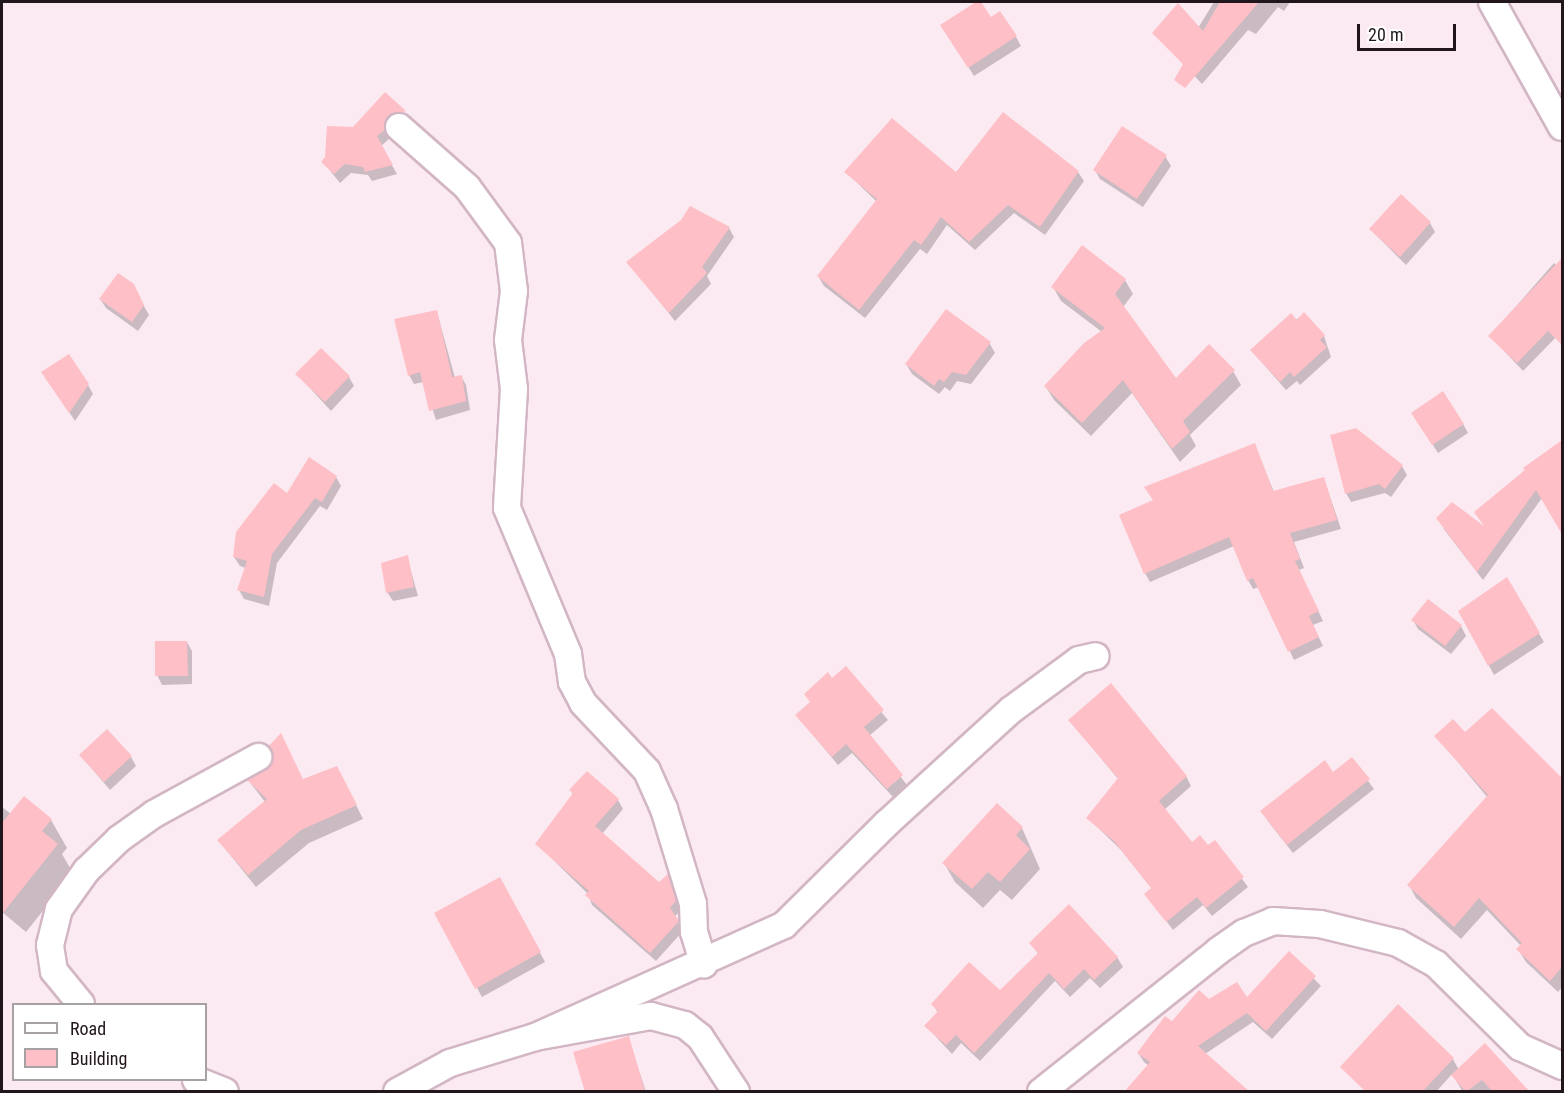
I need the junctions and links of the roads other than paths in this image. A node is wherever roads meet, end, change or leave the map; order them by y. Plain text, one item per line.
1 (1491, 2) edge
2 (399, 127) dead end
3 (1563, 127) edge
4 (1096, 656) dead end
5 (258, 757) dead end
6 (704, 964) junction
7 (79, 1003) edge
8 (535, 1037) junction
9 (1563, 1066) edge
10 (198, 1081) edge
11 (225, 1092) edge
12 (398, 1092) edge
13 (736, 1092) edge
14 (1041, 1092) edge

1 - 3 street
2 - 6 street
4 - 6 street
5 - 7 street
6 - 8 street
8 - 12 street
8 - 13 street
9 - 14 street
10 - 11 street

